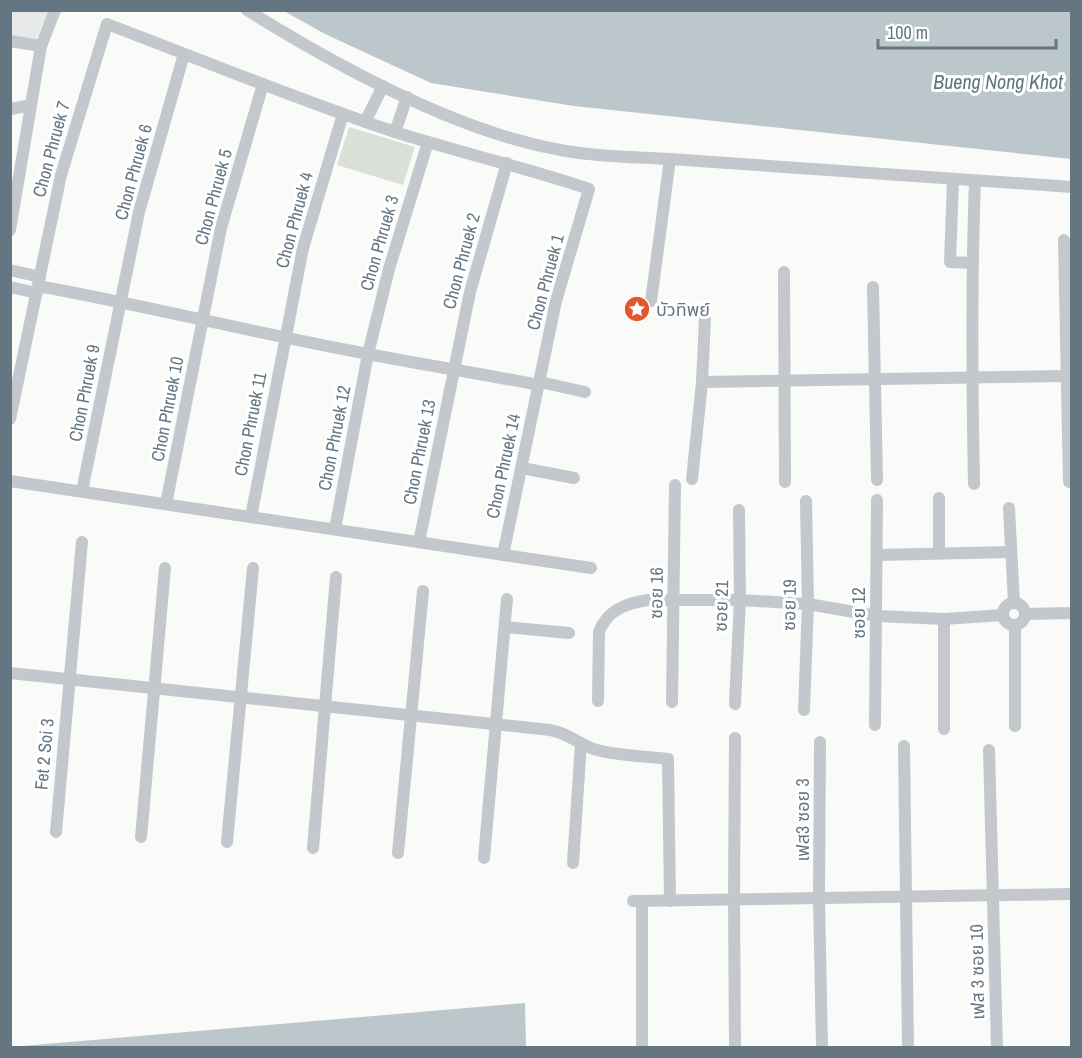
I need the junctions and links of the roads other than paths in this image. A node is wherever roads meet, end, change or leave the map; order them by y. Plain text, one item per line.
1 (55, 10) edge
2 (247, 10) edge
3 (10, 41) edge
4 (41, 45) junction
5 (184, 54) junction
6 (263, 84) junction
7 (383, 86) junction
8 (407, 97) junction
9 (31, 105) junction
10 (10, 109) edge
11 (343, 114) junction
12 (366, 122) junction
13 (395, 132) junction
14 (428, 142) junction
15 (670, 159) junction
16 (507, 164) junction
17 (953, 180) junction
18 (975, 181) junction
19 (1071, 187) edge
20 (12, 210) edge
21 (10, 230) edge
22 (1064, 240) dead end
23 (972, 263) junction
24 (10, 270) edge
25 (784, 272) dead end
26 (38, 285) junction
27 (10, 287) edge
28 (873, 287) dead end
29 (121, 301) junction
30 (651, 301) dead end
31 (202, 320) junction
32 (705, 320) dead end
33 (286, 337) junction
34 (369, 354) junction
35 (453, 369) junction
36 (1066, 376) junction
37 (972, 378) junction
38 (875, 380) junction
39 (702, 381) junction
40 (783, 381) junction
41 (539, 383) junction
42 (585, 392) dead end
43 (10, 419) edge
44 (522, 468) junction
45 (574, 478) dead end
46 (692, 479) dead end
47 (877, 480) dead end
48 (10, 481) edge
49 (785, 482) dead end
50 (1069, 482) dead end
51 (675, 484) dead end
52 (974, 484) dead end
53 (82, 491) junction
54 (939, 498) dead end
55 (877, 500) dead end
56 (806, 501) dead end
57 (166, 504) junction
58 (1009, 508) dead end
59 (740, 510) dead end
60 (251, 517) junction
61 (335, 529) junction
62 (82, 542) dead end
63 (419, 542) junction
64 (939, 552) junction
65 (1011, 552) junction
66 (503, 555) junction
67 (877, 555) junction
68 (165, 568) dead end
69 (253, 568) dead end
70 (591, 568) dead end
71 (336, 577) dead end
72 (423, 591) dead end
73 (507, 599) dead end
74 (674, 600) junction
75 (740, 600) junction
76 (1014, 603) junction
77 (808, 604) junction
78 (1071, 613) edge
79 (1026, 614) junction
80 (1003, 615) junction
81 (877, 616) junction
82 (944, 619) junction
83 (1015, 626) junction
84 (505, 627) junction
85 (569, 633) dead end
86 (10, 673) edge
87 (69, 679) junction
88 (154, 688) junction
89 (240, 697) junction
90 (598, 700) dead end
91 (672, 702) dead end
92 (735, 704) dead end
93 (325, 705) junction
94 (804, 710) dead end
95 (411, 714) junction
96 (495, 723) junction
97 (875, 725) dead end
98 (1015, 726) dead end
99 (944, 729) dead end
100 (735, 738) dead end
101 (581, 742) junction
102 (820, 742) dead end
103 (904, 746) dead end
104 (989, 750) dead end
105 (56, 832) dead end
106 (141, 837) dead end
107 (227, 842) dead end
108 (313, 848) dead end
109 (398, 852) dead end
110 (484, 858) dead end
111 (573, 863) dead end
112 (1071, 894) edge
113 (993, 895) junction
114 (905, 897) junction
115 (819, 898) junction
116 (734, 900) junction
117 (670, 901) junction
118 (642, 1047) edge
119 (735, 1047) edge
120 (822, 1047) edge
121 (908, 1047) edge
122 (997, 1047) edge

1 - 4 street
2 - 7 street
3 - 4 street
4 - 9 street
5 - 6 street
5 - 26 street, Chon Phruek 7
5 - 29 street, Chon Phruek 6
6 - 11 street
6 - 31 street, Chon Phruek 5
7 - 8 street
7 - 12 street
8 - 13 street
8 - 15 street
9 - 10 street
9 - 20 street
11 - 12 street
11 - 33 street, Chon Phruek 4
12 - 13 street
13 - 14 street
14 - 16 street
14 - 34 street, Chon Phruek 3
15 - 17 street
15 - 30 street
16 - 35 street, Chon Phruek 2
16 - 41 street, Chon Phruek 1
17 - 18 street
17 - 23 street
18 - 19 street
18 - 23 street
20 - 21 street
22 - 36 street
23 - 37 street
24 - 26 street
25 - 40 street
26 - 27 street
26 - 29 street
26 - 43 street, Chon Phruek 7
28 - 38 street
29 - 31 street
29 - 53 street, Chon Phruek 9
31 - 33 street
31 - 57 street, Chon Phruek 10
32 - 39 street
33 - 34 street
33 - 60 street, Chon Phruek 11
34 - 35 street
34 - 61 street, Chon Phruek 12
35 - 41 street
35 - 63 street, Chon Phruek 13
36 - 37 street
36 - 50 street
37 - 38 street
37 - 52 street
38 - 40 street
38 - 47 street
39 - 40 street
39 - 46 street
40 - 49 street
41 - 42 street
41 - 44 street, Chon Phruek 14
44 - 45 street
44 - 66 street, Chon Phruek 14
48 - 53 street
51 - 74 street, ซอย 16
53 - 57 street
54 - 64 street
55 - 67 street, ซอย 12
56 - 77 street, ซอย 19
57 - 60 street
58 - 65 street
59 - 75 street, ซอย 21
60 - 61 street
61 - 63 street
62 - 87 street, Fet 2 Soi 3
63 - 66 street
64 - 65 street
64 - 67 street
65 - 76 street
66 - 70 street
67 - 81 street, ซอย 12
68 - 88 street
69 - 89 street
71 - 93 street
72 - 95 street
73 - 84 street
74 - 75 street
74 - 90 street
74 - 91 street, ซอย 16
75 - 77 street
75 - 92 street, ซอย 21
76 - 79 street
76 - 80 street
77 - 81 street
77 - 94 street, ซอย 19
78 - 79 street
79 - 83 street
80 - 82 street
80 - 83 street
81 - 82 street
81 - 97 street, ซอย 12
82 - 99 street
83 - 98 street
84 - 85 street
84 - 96 street
86 - 87 street
87 - 88 street
87 - 105 street, Fet 2 Soi 3
88 - 89 street
88 - 106 street
89 - 93 street
89 - 107 street
93 - 95 street
93 - 108 street
95 - 96 street
95 - 109 street
96 - 101 street
96 - 110 street
100 - 116 street
101 - 111 street
101 - 117 street
102 - 115 street, เฟส3 ซอย 3
103 - 114 street
104 - 113 street, เฟส 3 ซอย 10
112 - 113 street
113 - 114 street
113 - 122 street, เฟส 3 ซอย 10
114 - 115 street
114 - 121 street
115 - 116 street
115 - 120 street, เฟส3 ซอย 3
116 - 117 street
116 - 119 street
117 - 118 street

